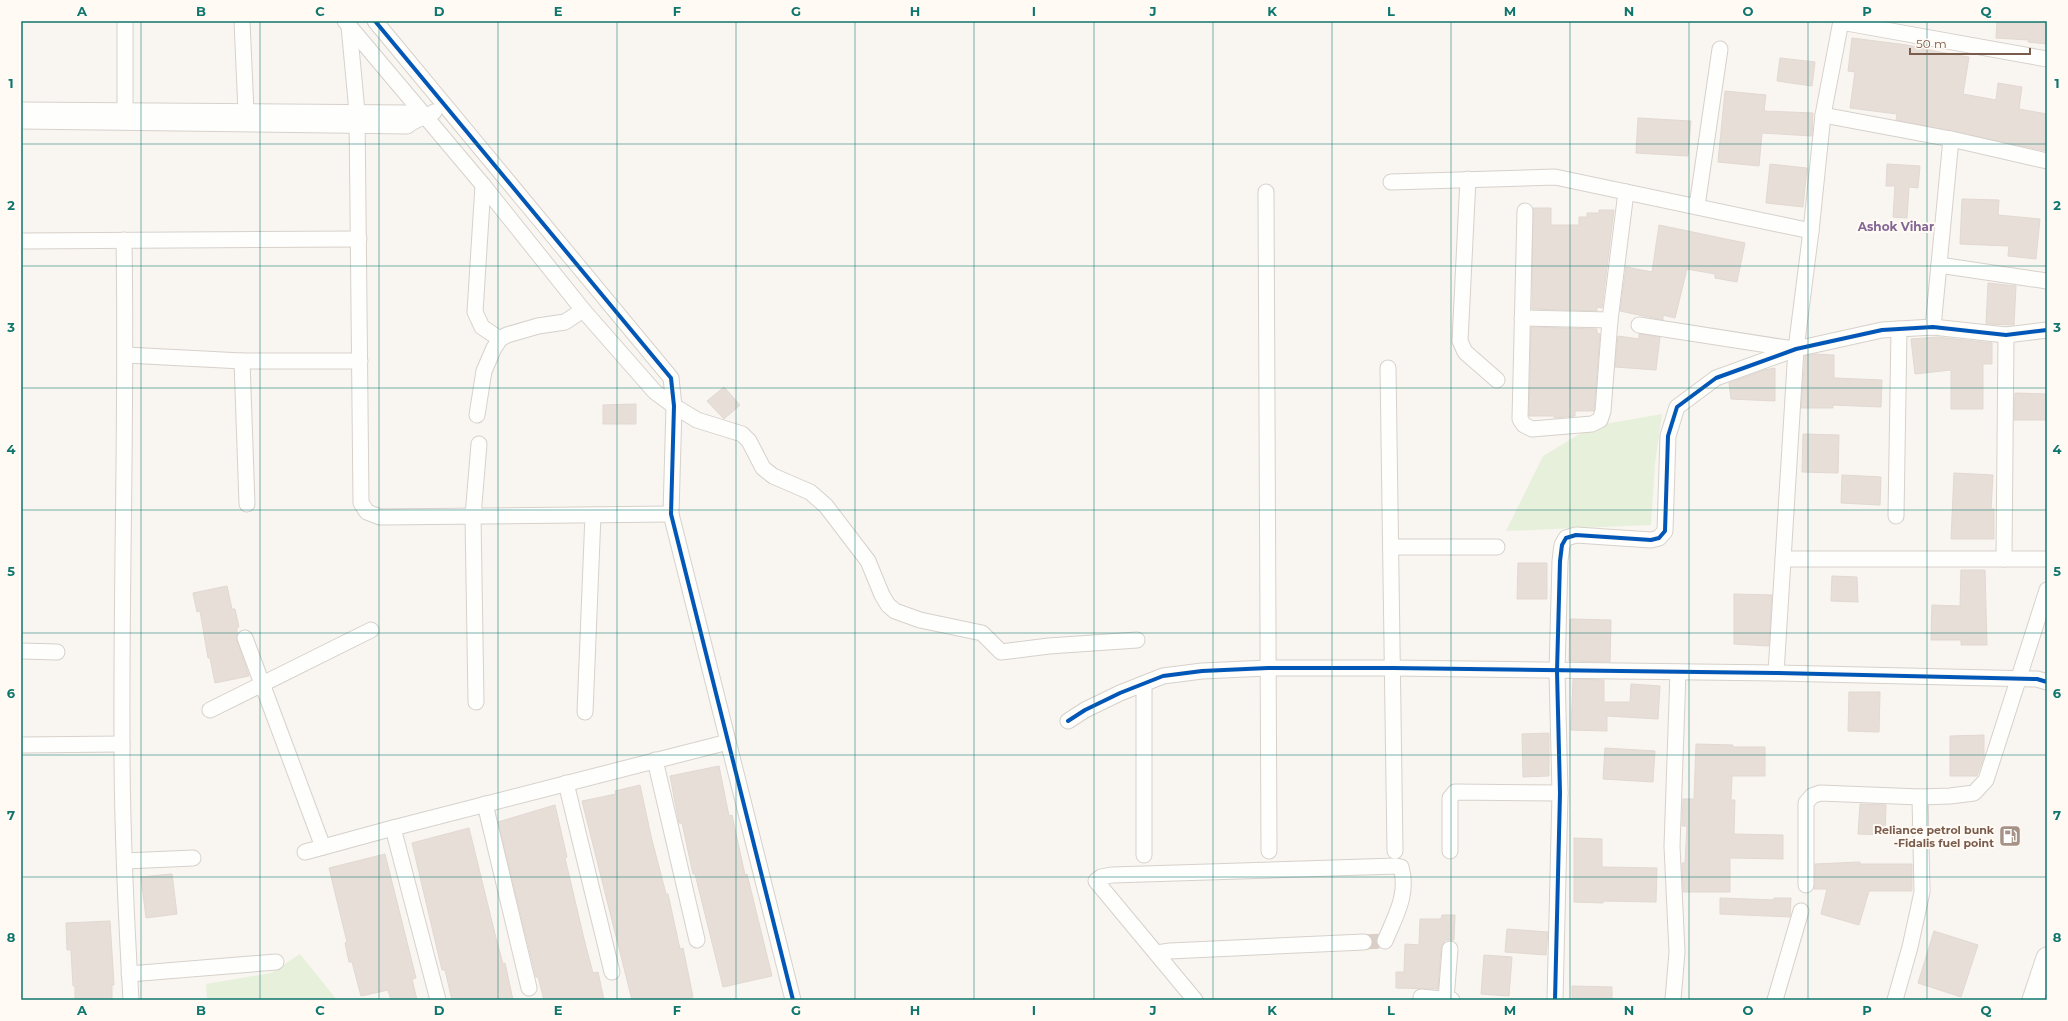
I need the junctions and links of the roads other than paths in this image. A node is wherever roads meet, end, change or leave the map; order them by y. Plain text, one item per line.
1 (125, 21) edge
2 (242, 21) edge
3 (375, 21) edge
4 (1841, 22) edge
5 (347, 24) edge
6 (1720, 49) dead end
7 (2047, 59) edge
8 (445, 106) junction
9 (21, 110) edge
10 (125, 111) junction
11 (246, 112) junction
12 (1823, 114) junction
13 (357, 119) junction
14 (420, 119) junction
15 (21, 121) edge
16 (1951, 140) junction
17 (2047, 161) edge
18 (1468, 179) junction
19 (1391, 182) dead end
20 (482, 185) junction
21 (1266, 192) dead end
22 (1626, 192) junction
23 (1697, 206) junction
24 (1525, 211) dead end
25 (1811, 231) junction
26 (359, 239) junction
27 (124, 240) junction
28 (21, 241) edge
29 (1940, 265) junction
30 (2047, 282) edge
31 (583, 310) junction
32 (1522, 318) junction
33 (1610, 320) junction
34 (1639, 325) dead end
35 (1933, 327) junction
36 (1898, 329) junction
37 (2047, 330) edge
38 (2006, 335) junction
39 (500, 339) junction
40 (1796, 349) junction
41 (126, 355) junction
42 (242, 361) junction
43 (360, 361) junction
44 (1388, 368) dead end
45 (1497, 380) dead end
46 (674, 406) junction
47 (477, 415) dead end
48 (479, 444) dead end
49 (247, 504) dead end
50 (671, 514) junction
51 (593, 515) junction
52 (473, 516) junction
53 (1896, 516) dead end
54 (1391, 547) junction
55 (1496, 547) dead end
56 (1783, 559) junction
57 (2004, 559) junction
58 (2047, 559) edge
59 (2047, 590) edge
60 (371, 630) dead end
61 (245, 638) dead end
62 (1136, 640) dead end
63 (21, 651) edge
64 (57, 652) dead end
65 (1268, 668) junction
66 (1393, 668) junction
67 (1557, 671) junction
68 (1678, 672) junction
69 (1776, 673) junction
70 (2017, 679) junction
71 (2047, 682) edge
72 (262, 684) junction
73 (1144, 684) junction
74 (476, 702) dead end
75 (210, 710) dead end
76 (585, 712) dead end
77 (1068, 720) dead end
78 (728, 742) junction
79 (122, 744) junction
80 (21, 745) edge
81 (655, 760) junction
82 (566, 783) junction
83 (1560, 793) junction
84 (1920, 797) junction
85 (485, 804) junction
86 (393, 828) junction
87 (323, 847) junction
88 (1395, 851) dead end
89 (1450, 851) dead end
90 (305, 852) dead end
91 (1269, 852) dead end
92 (1144, 855) dead end
93 (193, 858) dead end
94 (125, 861) junction
95 (1806, 885) dead end
96 (1801, 911) dead end
97 (697, 940) dead end
98 (1385, 941) dead end
99 (1364, 942) tunnel mouth
100 (1450, 948) dead end
101 (1157, 953) junction
102 (2047, 958) edge
103 (276, 962) dead end
104 (612, 972) dead end
105 (129, 974) junction
106 (529, 988) dead end
107 (1421, 997) dead end
108 (131, 1000) edge
109 (438, 1000) edge
110 (793, 1000) edge
111 (1195, 1000) edge
112 (1449, 1000) edge
113 (1555, 1000) edge
114 (1673, 1000) edge
115 (1775, 1000) edge
116 (1895, 1000) edge
117 (2033, 1000) edge

1 - 10 street
2 - 11 street
3 - 8 street
4 - 7 street
4 - 12 street
5 - 13 street
5 - 14 street
6 - 23 street
8 - 14 street
8 - 46 street
9 - 10 street
10 - 11 street
11 - 13 street
12 - 16 street
12 - 25 street
13 - 14 street
13 - 15 street
13 - 26 street
14 - 20 street
16 - 17 street
16 - 29 street
18 - 19 street
18 - 22 street
18 - 45 street
20 - 31 street
20 - 39 street
21 - 65 street
22 - 23 street
22 - 33 street
23 - 25 street
24 - 32 street
25 - 40 street
26 - 27 street
26 - 43 street
27 - 28 street
27 - 41 street
29 - 30 street
29 - 35 street
31 - 39 street
31 - 46 street
32 - 33 street
32 - 33 street
34 - 40 street
35 - 36 street
35 - 38 street
36 - 40 street
36 - 53 street
37 - 38 street
38 - 57 street
39 - 47 street
40 - 56 street
40 - 67 street
41 - 42 street
41 - 79 street
42 - 43 street
42 - 49 street
43 - 52 street
44 - 54 street
46 - 50 street
46 - 62 street
48 - 52 street
50 - 51 street
50 - 78 street
51 - 52 street
51 - 76 street
52 - 74 street
54 - 55 street
54 - 66 street
56 - 57 street
56 - 69 street
57 - 58 street
59 - 70 street
60 - 72 street
61 - 72 street
63 - 64 street
65 - 66 street
65 - 73 street
65 - 91 street
66 - 67 street
66 - 88 street
67 - 68 street
67 - 83 street
68 - 69 street
68 - 114 street
69 - 70 street
70 - 71 street
70 - 84 street
72 - 75 street
72 - 87 street
73 - 77 street
73 - 92 street
78 - 81 street
78 - 110 street
79 - 80 street
79 - 94 street
81 - 82 street
81 - 97 street
82 - 85 street
82 - 104 street
83 - 89 street
83 - 113 street
84 - 95 street
84 - 116 street
85 - 86 street
85 - 106 street
86 - 87 street
86 - 109 street
87 - 90 street
93 - 94 street
94 - 105 street
96 - 115 street
98 - 101 street
99 - 101 street
100 - 112 street
101 - 111 street
102 - 117 street
103 - 105 street
105 - 108 street
107 - 112 street

